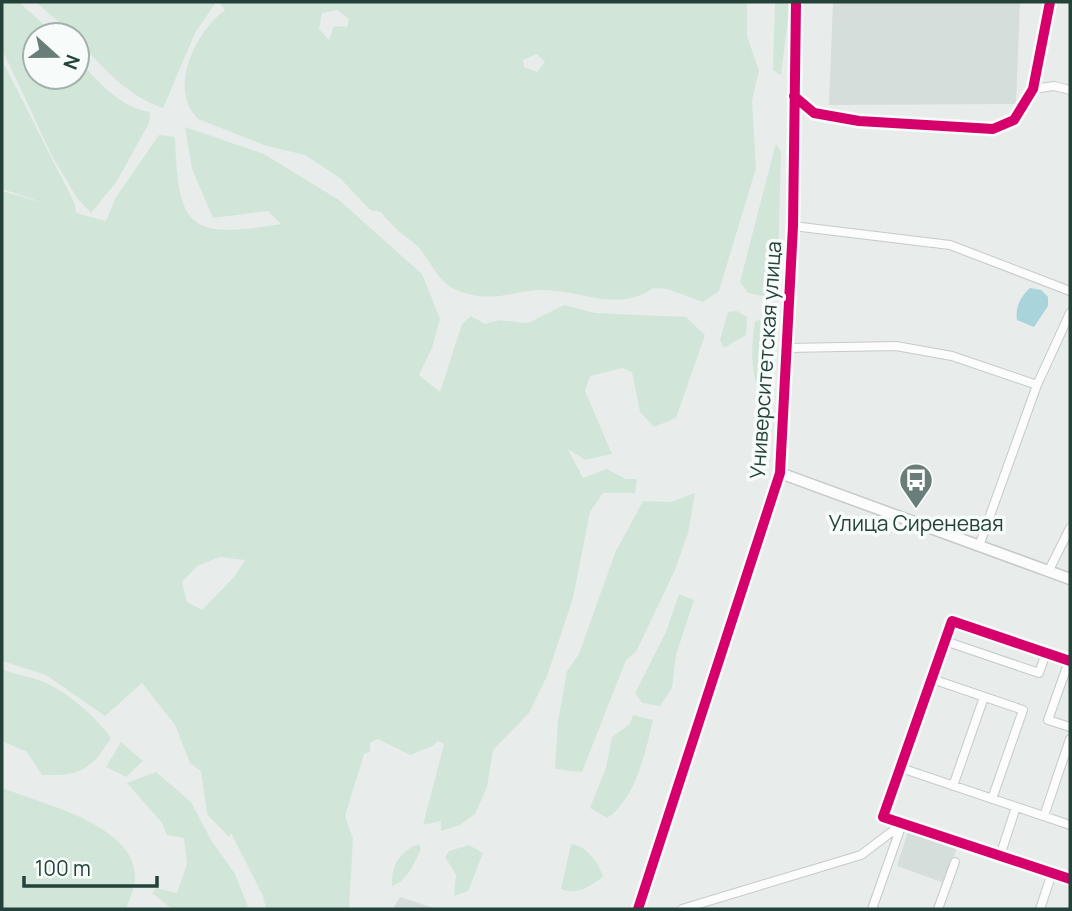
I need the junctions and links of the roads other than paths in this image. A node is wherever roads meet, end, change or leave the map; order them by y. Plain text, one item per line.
1 (796, 2) edge
2 (1050, 2) edge
3 (1033, 89) junction
4 (1070, 90) edge
5 (794, 96) junction
6 (793, 226) junction
7 (1070, 290) edge
8 (1070, 313) edge
9 (788, 348) junction
10 (1037, 385) junction
11 (780, 473) junction
12 (1070, 528) edge
13 (979, 546) junction
14 (1048, 572) junction
15 (1070, 579) edge
16 (945, 641) junction
17 (1046, 653) junction
18 (1070, 661) edge
19 (932, 679) junction
20 (984, 697) junction
21 (1070, 727) edge
22 (1070, 739) edge
23 (901, 768) junction
24 (954, 786) junction
25 (992, 799) junction
26 (1016, 807) junction
27 (1044, 816) junction
28 (902, 824) junction
29 (1070, 825) edge
30 (1000, 856) junction
31 (955, 862) dead end
32 (1052, 873) junction
33 (1070, 879) edge
34 (872, 907) edge
35 (638, 909) edge
36 (682, 909) edge
37 (885, 909) edge
38 (938, 909) edge
39 (1040, 909) edge

1 - 5 street, Университетская улица
2 - 3 street
3 - 4 street
3 - 5 street
5 - 6 street, Университетская улица
6 - 7 street
6 - 9 street, Университетская улица
8 - 10 street
9 - 10 street
9 - 11 street, Университетская улица
10 - 13 street
11 - 13 street
11 - 35 street, Университетская улица
12 - 14 street
13 - 14 street
14 - 15 street
16 - 17 street
16 - 17 street
16 - 19 street
17 - 18 street
18 - 21 street
19 - 20 street
19 - 23 street
20 - 24 street
20 - 25 street
22 - 27 street
23 - 24 street
23 - 28 street
24 - 25 street
25 - 26 street
26 - 27 street
26 - 30 street
27 - 29 street
28 - 30 street
28 - 34 street
28 - 36 street
30 - 32 street
31 - 38 street
32 - 33 street
32 - 39 street
34 - 37 street

